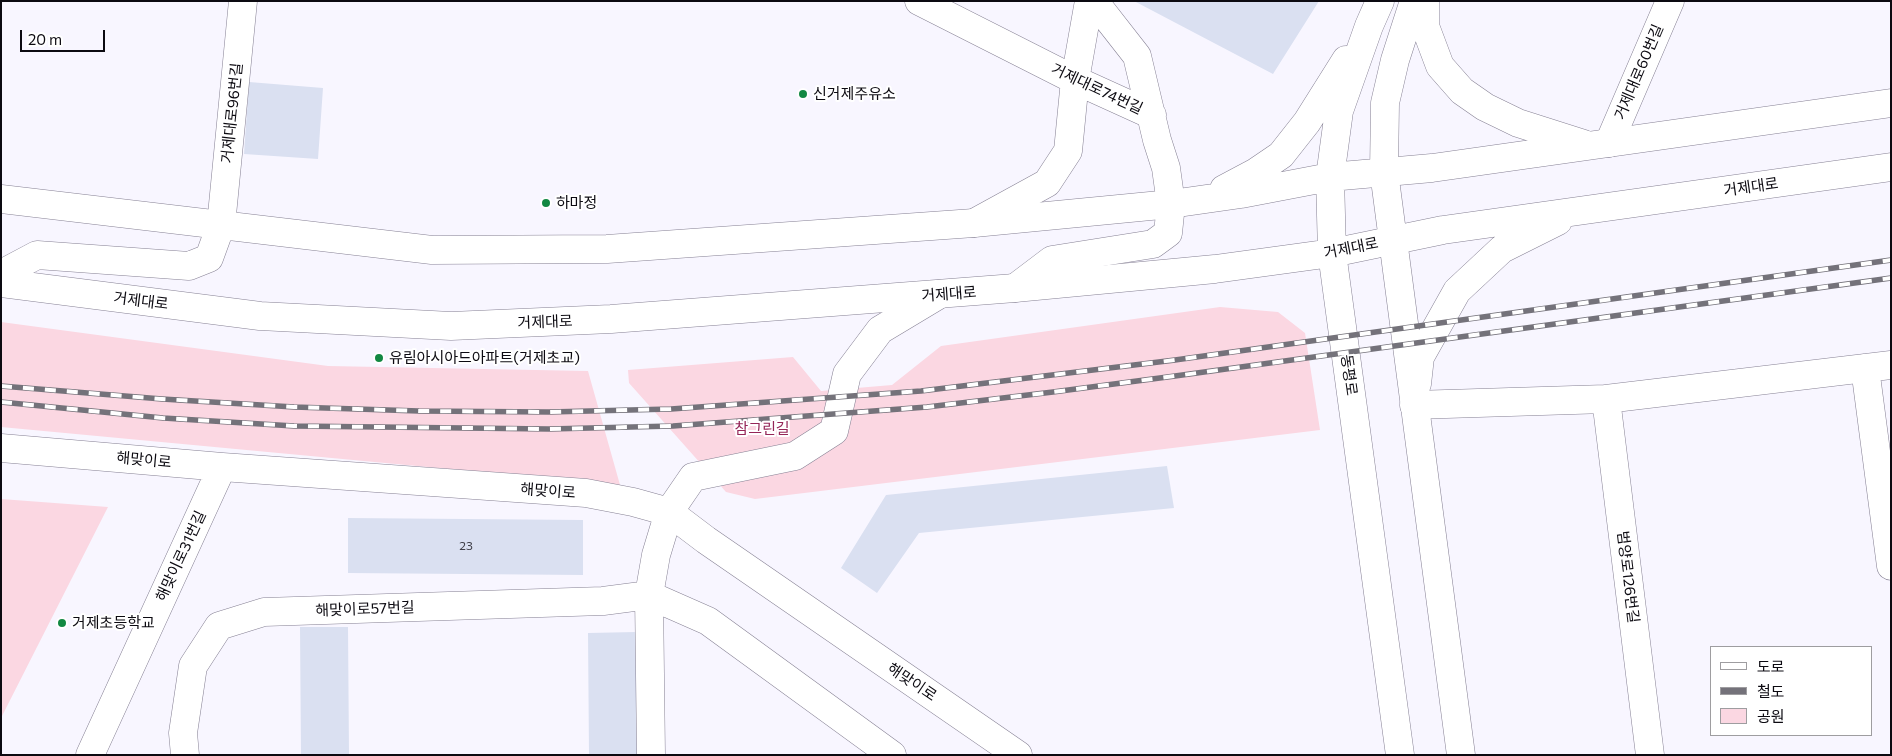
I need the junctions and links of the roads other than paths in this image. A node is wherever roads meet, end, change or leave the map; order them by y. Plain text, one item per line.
1 (243, 1) edge
2 (920, 1) edge
3 (1088, 1) edge
4 (1094, 1) edge
5 (1380, 1) edge
6 (1414, 1) edge
7 (1425, 1) edge
8 (1670, 1) edge
9 (1369, 26) junction
10 (1074, 80) junction
11 (1891, 103) edge
12 (1152, 115) junction
13 (1600, 144) junction
14 (1891, 167) edge
15 (1384, 172) junction
16 (1330, 177) junction
17 (1, 199) edge
18 (1204, 199) junction
19 (1171, 204) junction
20 (1579, 211) junction
21 (974, 223) junction
22 (221, 226) junction
23 (1392, 240) junction
24 (1332, 253) junction
25 (1, 274) edge
26 (1, 283) edge
27 (1015, 288) junction
28 (940, 294) junction
29 (1878, 367) edge
30 (1606, 399) junction
31 (1414, 405) junction
32 (1, 448) edge
33 (222, 467) junction
34 (670, 512) junction
35 (1891, 566) edge
36 (649, 595) junction
37 (880, 753) edge
38 (90, 755) edge
39 (185, 755) edge
40 (651, 755) edge
41 (1018, 755) edge
42 (1400, 755) edge
43 (1461, 755) edge
44 (1650, 755) edge

1 - 22 main road, 거제대로96번길
2 - 10 main road, 거제대로74번길
3 - 10 main road
4 - 12 main road
5 - 9 main road, 동평로
6 - 15 main road
7 - 13 main road
8 - 13 main road, 거제대로60번길
9 - 16 main road, 동평로
9 - 18 main road
10 - 12 main road, 거제대로74번길
10 - 21 main road
11 - 13 main road
12 - 19 main road, 거제대로74번길
13 - 15 main road
14 - 20 main road, 거제대로
15 - 16 main road
15 - 23 main road
16 - 18 main road
16 - 24 main road, 동평로
17 - 22 main road
18 - 19 main road
19 - 21 main road
19 - 27 main road, 거제대로74번길
20 - 23 main road, 거제대로
20 - 31 main road
21 - 22 main road
22 - 25 main road, 거제대로96번길
23 - 24 main road, 거제대로
23 - 31 main road
24 - 27 main road, 거제대로
24 - 42 main road, 동평로
26 - 28 main road, 거제대로
27 - 28 main road, 거제대로
28 - 34 main road
29 - 30 main road
29 - 35 main road
30 - 31 main road
30 - 44 main road, 범양로126번길
31 - 43 main road
32 - 33 main road, 해맞이로
33 - 34 main road, 해맞이로
33 - 38 main road, 해맞이로31번길
34 - 36 main road
34 - 41 main road, 해맞이로
36 - 37 main road
36 - 39 main road, 해맞이로57번길
36 - 40 main road

